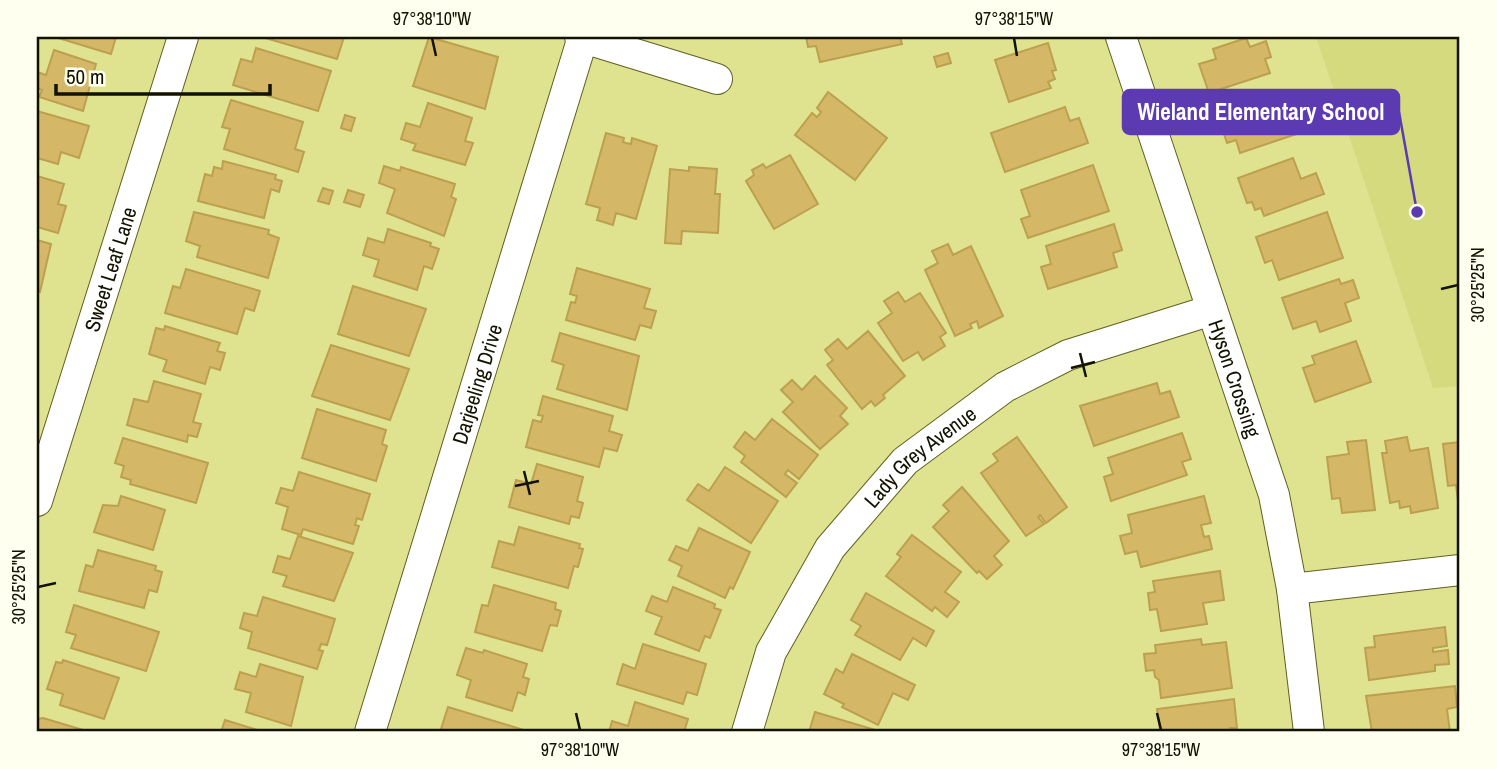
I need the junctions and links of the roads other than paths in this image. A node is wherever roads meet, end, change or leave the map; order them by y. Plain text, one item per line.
1 (183, 37) edge
2 (582, 37) edge
3 (1121, 37) edge
4 (717, 79) dead end
5 (1212, 310) junction
6 (37, 501) edge
7 (1460, 570) edge
8 (1292, 589) junction
9 (370, 732) edge
10 (747, 732) edge
11 (1309, 732) edge

1 - 6 street, Sweet Leaf Lane
2 - 4 street
2 - 9 street, Darjeeling Drive
3 - 5 street, Hyson Crossing
5 - 8 street, Hyson Crossing
5 - 10 street, Lady Grey Avenue
7 - 8 street
8 - 11 street, Hyson Crossing

